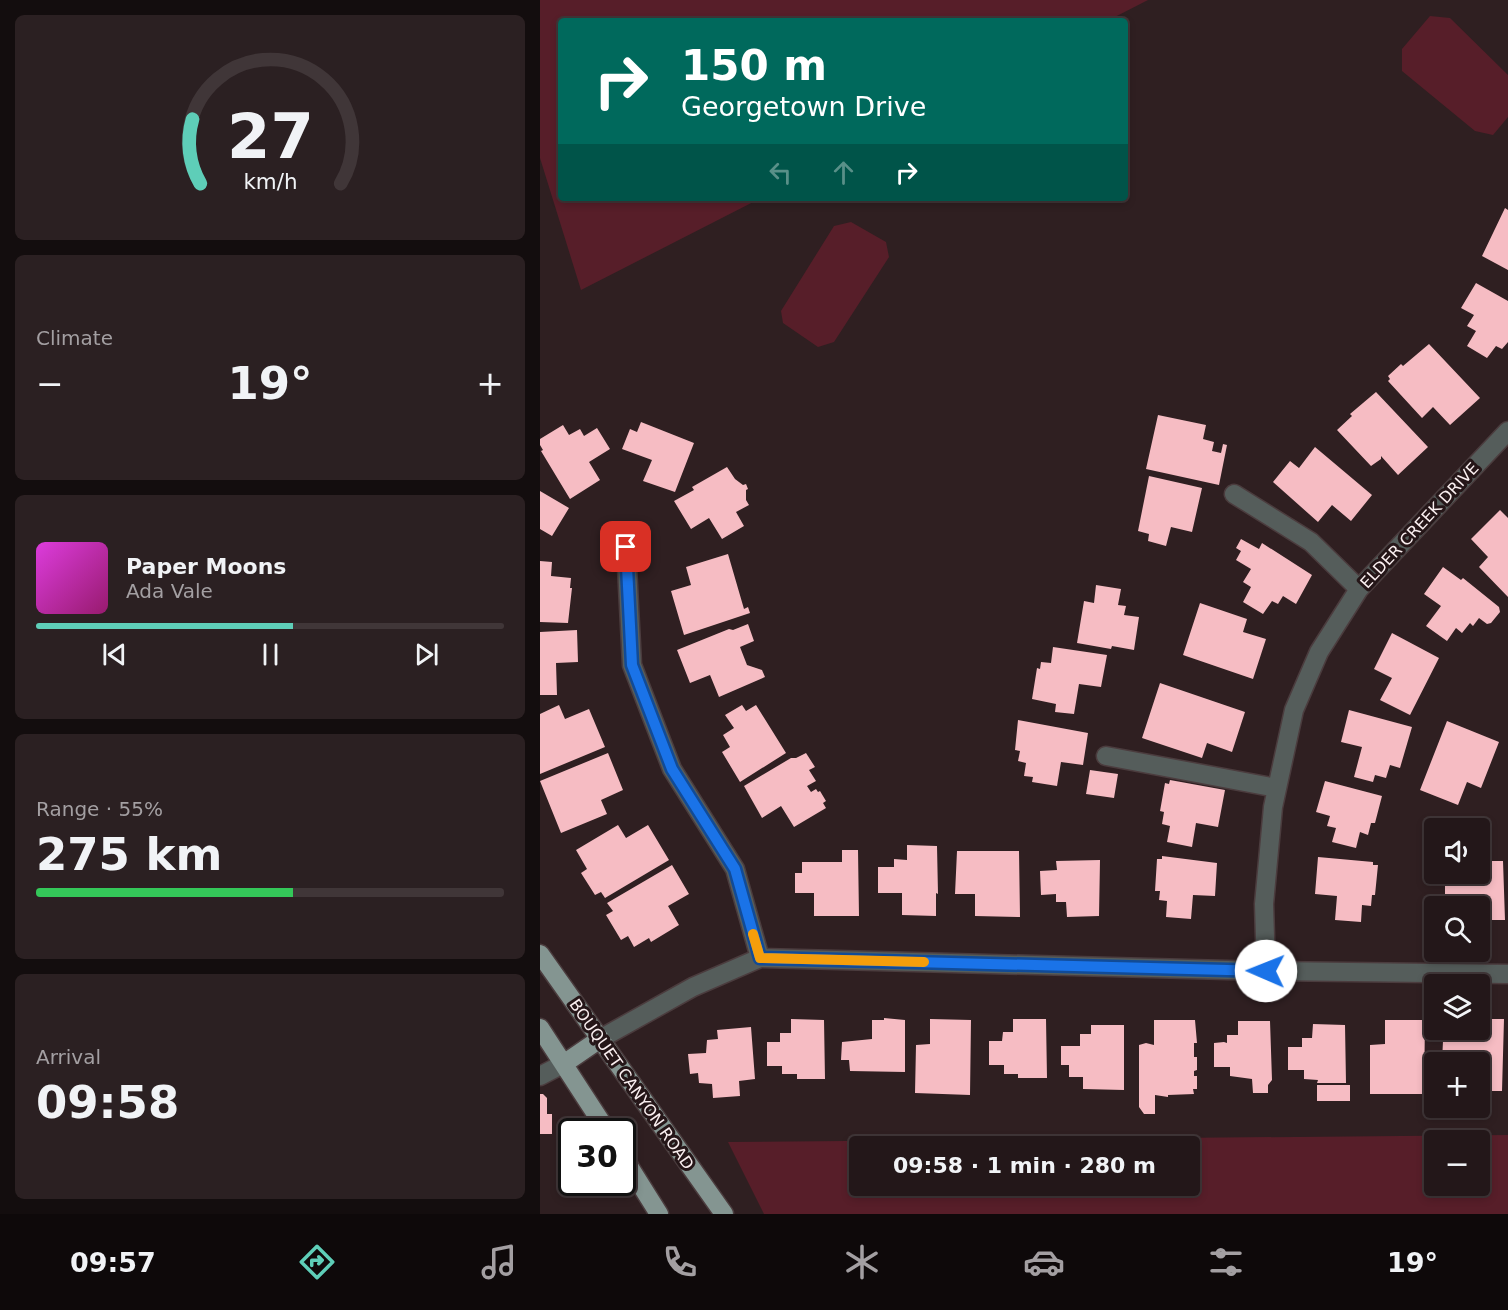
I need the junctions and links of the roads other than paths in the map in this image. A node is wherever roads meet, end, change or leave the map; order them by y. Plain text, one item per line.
1 (1508, 431) edge
2 (1234, 494) dead end
3 (626, 547) dead end
4 (1359, 589) junction
5 (1106, 756) dead end
6 (1277, 788) junction
7 (540, 954) edge
8 (760, 958) junction
9 (1266, 971) junction
10 (1508, 974) edge
11 (540, 1028) edge
12 (600, 1039) junction
13 (565, 1063) junction
14 (540, 1076) edge
15 (599, 1118) edge
16 (636, 1177) edge
17 (659, 1214) edge
18 (724, 1214) edge

1 - 4 street, ELDER CREEK DRIVE
2 - 4 street
3 - 8 street
4 - 6 street, ELDER CREEK DRIVE
5 - 6 street
6 - 9 street, ELDER CREEK DRIVE
7 - 12 main road, BOUQUET CANYON ROAD
8 - 9 street
8 - 12 street
9 - 10 street
11 - 13 main road
12 - 13 main road
12 - 18 main road, BOUQUET CANYON ROAD
13 - 14 street
13 - 15 main road
16 - 17 main road

